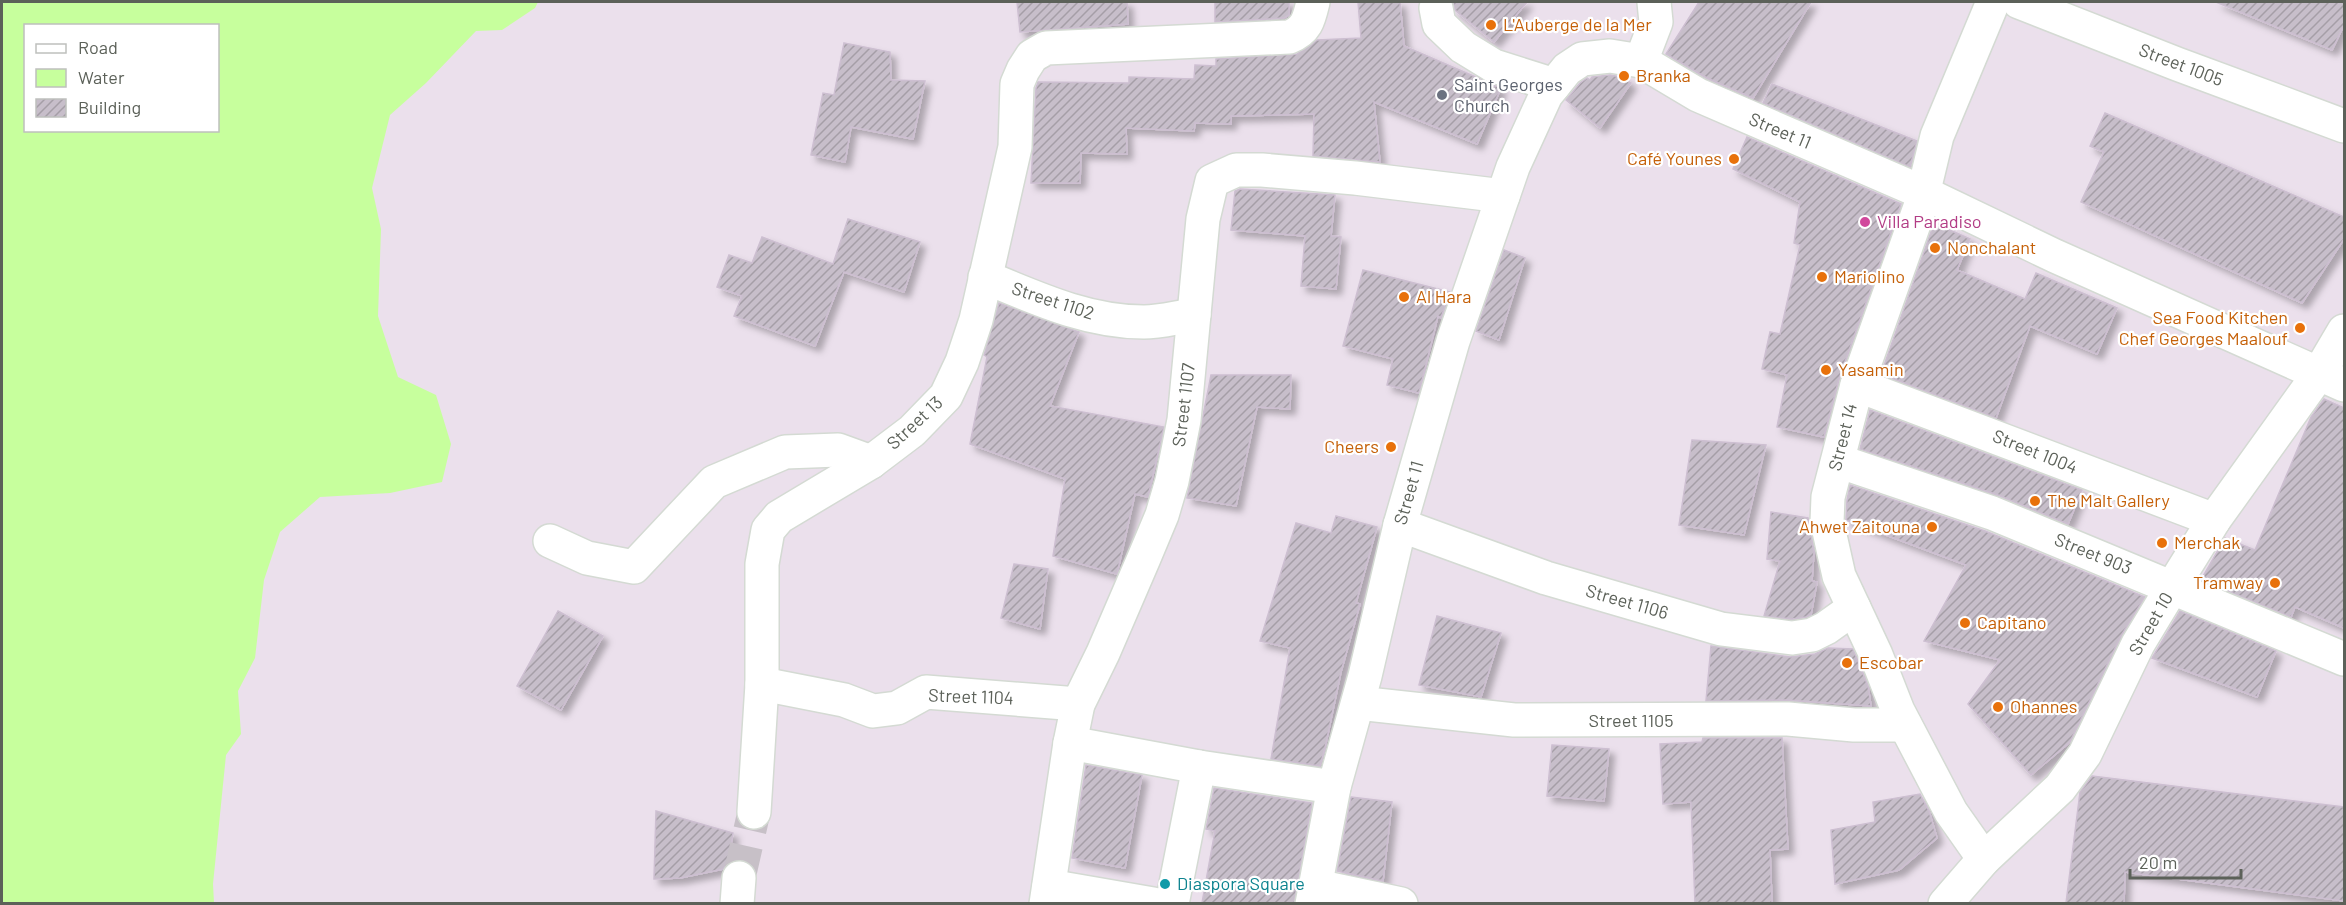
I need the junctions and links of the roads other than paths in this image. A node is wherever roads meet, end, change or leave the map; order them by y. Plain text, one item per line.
1 (1313, 2) edge
2 (1654, 2) edge
3 (1993, 2) edge
4 (2019, 2) edge
5 (1436, 8) dead end
6 (1641, 61) junction
7 (1550, 90) junction
8 (2344, 126) edge
9 (1924, 193) junction
10 (1503, 196) junction
11 (985, 277) junction
12 (1194, 315) junction
13 (2344, 331) edge
14 (2331, 380) edge
15 (1857, 384) junction
16 (1838, 461) junction
17 (871, 462) junction
18 (2214, 520) junction
19 (1400, 525) junction
20 (550, 541) dead end
21 (2173, 586) junction
22 (1854, 608) junction
23 (2344, 659) edge
24 (762, 684) junction
25 (1078, 704) junction
26 (1358, 704) junction
27 (1905, 725) junction
28 (1070, 743) junction
29 (1199, 767) junction
30 (1334, 787) junction
31 (754, 812) tunnel mouth
32 (1984, 859) junction
33 (1048, 895) edge
34 (1314, 895) edge
35 (1953, 899) edge
36 (1153, 903) edge
37 (1172, 903) edge
38 (1401, 903) edge

1 - 11 street, Street 13
2 - 6 street
3 - 9 street, Street 14
4 - 8 street, Street 1005
5 - 7 street
6 - 7 street
6 - 9 street, Street 11
7 - 10 street, Street 11
9 - 14 street, Street 11
9 - 15 street, Street 14
10 - 12 street, Street 1107
10 - 19 street, Street 11
11 - 12 street, Street 1102
11 - 17 street, Street 13
12 - 25 street, Street 1107
13 - 14 street, Street 10
14 - 18 street, Street 10
15 - 16 street, Street 14
15 - 18 street, Street 1004
16 - 21 street, Street 903
16 - 22 street, Street 14
17 - 20 street
17 - 24 street, Street 13
18 - 21 street, Street 10
19 - 22 street, Street 1106
19 - 26 street, Street 11
21 - 23 street, Street 903
21 - 32 street, Street 10
22 - 27 street, Street 14
24 - 25 street, Street 1104
24 - 31 street, Street 13
25 - 28 street, Street 1107
26 - 27 street, Street 1105
26 - 30 street, Street 11
27 - 32 street, Street 14
28 - 29 street
28 - 33 street, Street 1107
29 - 30 street
29 - 37 street
30 - 34 street, Street 11
32 - 35 street, Street 10
33 - 36 street
34 - 38 street

